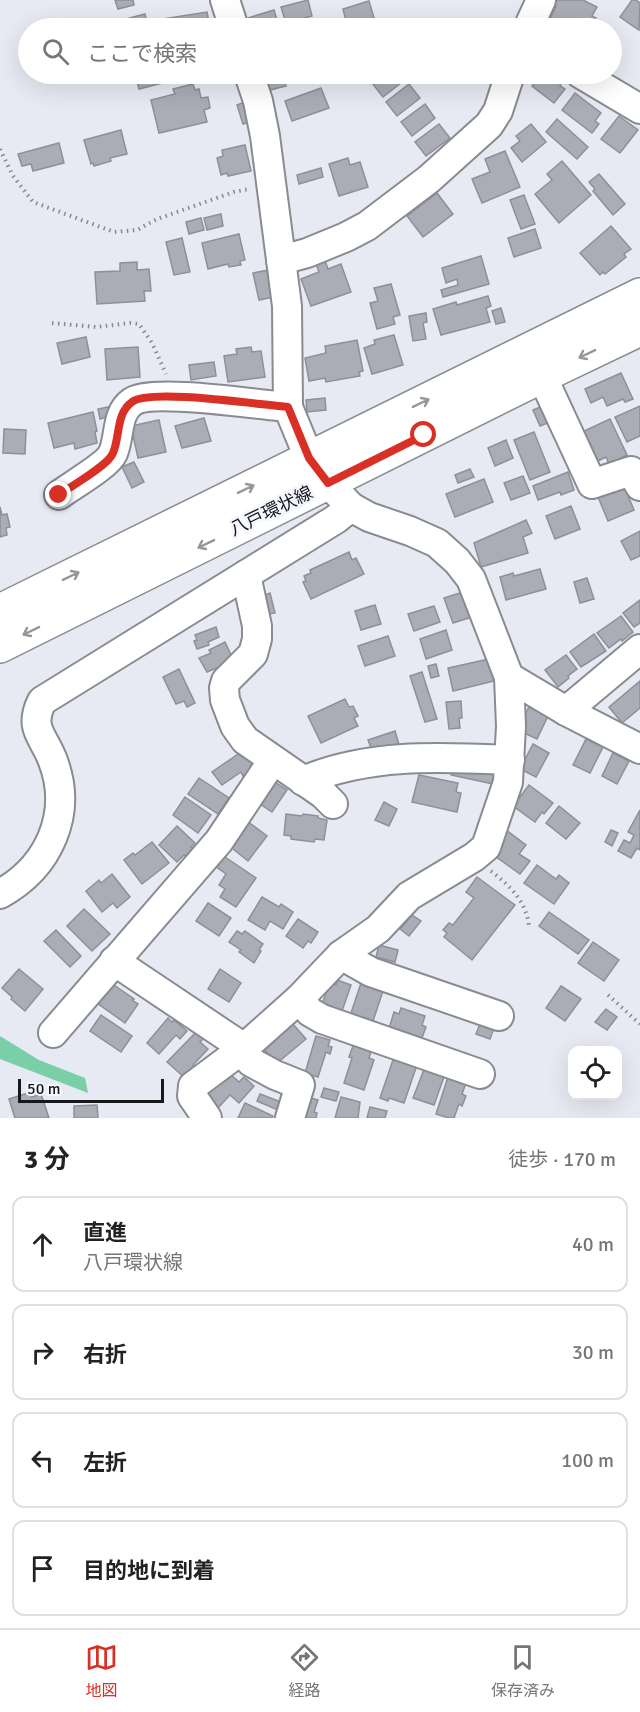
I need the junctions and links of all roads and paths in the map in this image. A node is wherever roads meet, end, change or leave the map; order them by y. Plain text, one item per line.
1 (225, 0) edge
2 (541, 0) edge
3 (231, 18) edge
4 (533, 18) edge
5 (252, 84) edge
6 (507, 84) edge
7 (598, 84) edge
8 (640, 109) edge
9 (0, 149) edge
10 (270, 184) junction
11 (281, 260) junction
12 (639, 298) edge
13 (52, 323) dead end
14 (640, 329) edge
15 (542, 376) junction
16 (170, 396) junction
17 (288, 407) junction
18 (319, 470) junction
19 (640, 486) edge
20 (59, 495) dead end
21 (351, 507) junction
22 (246, 575) junction
23 (0, 611) edge
24 (0, 646) edge
25 (640, 649) edge
26 (509, 677) junction
27 (566, 711) junction
28 (640, 749) edge
29 (273, 760) junction
30 (510, 760) junction
31 (303, 781) junction
32 (333, 804) dead end
33 (474, 857) junction
34 (0, 894) edge
35 (529, 926) dead end
36 (341, 955) junction
37 (114, 961) junction
38 (608, 995) dead end
39 (299, 999) junction
40 (498, 1016) dead end
41 (640, 1024) edge
42 (53, 1033) dead end
43 (242, 1049) junction
44 (480, 1074) dead end
45 (207, 1118) edge
46 (290, 1118) edge

1 - 3 street
2 - 4 street
5 - 10 street
6 - 11 street
7 - 8 street
9 - 10 path
10 - 11 street
11 - 17 street
18 -> 12 main road, 八戸環状線
13 - 16 path
14 -> 15 main road, 八戸環状線
15 - 18 main road, 八戸環状線
15 - 19 street
16 - 17 street
16 - 20 street
17 - 18 street
18 - 21 street
23 -> 18 main road, 八戸環状線
18 -> 24 main road, 八戸環状線
21 - 22 street
21 - 26 street
22 - 29 street
22 - 34 street
25 - 27 street
26 - 27 street
26 - 30 street
27 - 28 street
29 - 31 street
29 - 37 street
30 - 31 street
30 - 33 street
31 - 32 street
33 - 35 path
33 - 36 street
36 - 39 street
36 - 40 street
37 - 42 street
37 - 43 street
38 - 41 path
39 - 43 street
39 - 44 street
43 - 45 street
43 - 46 street

